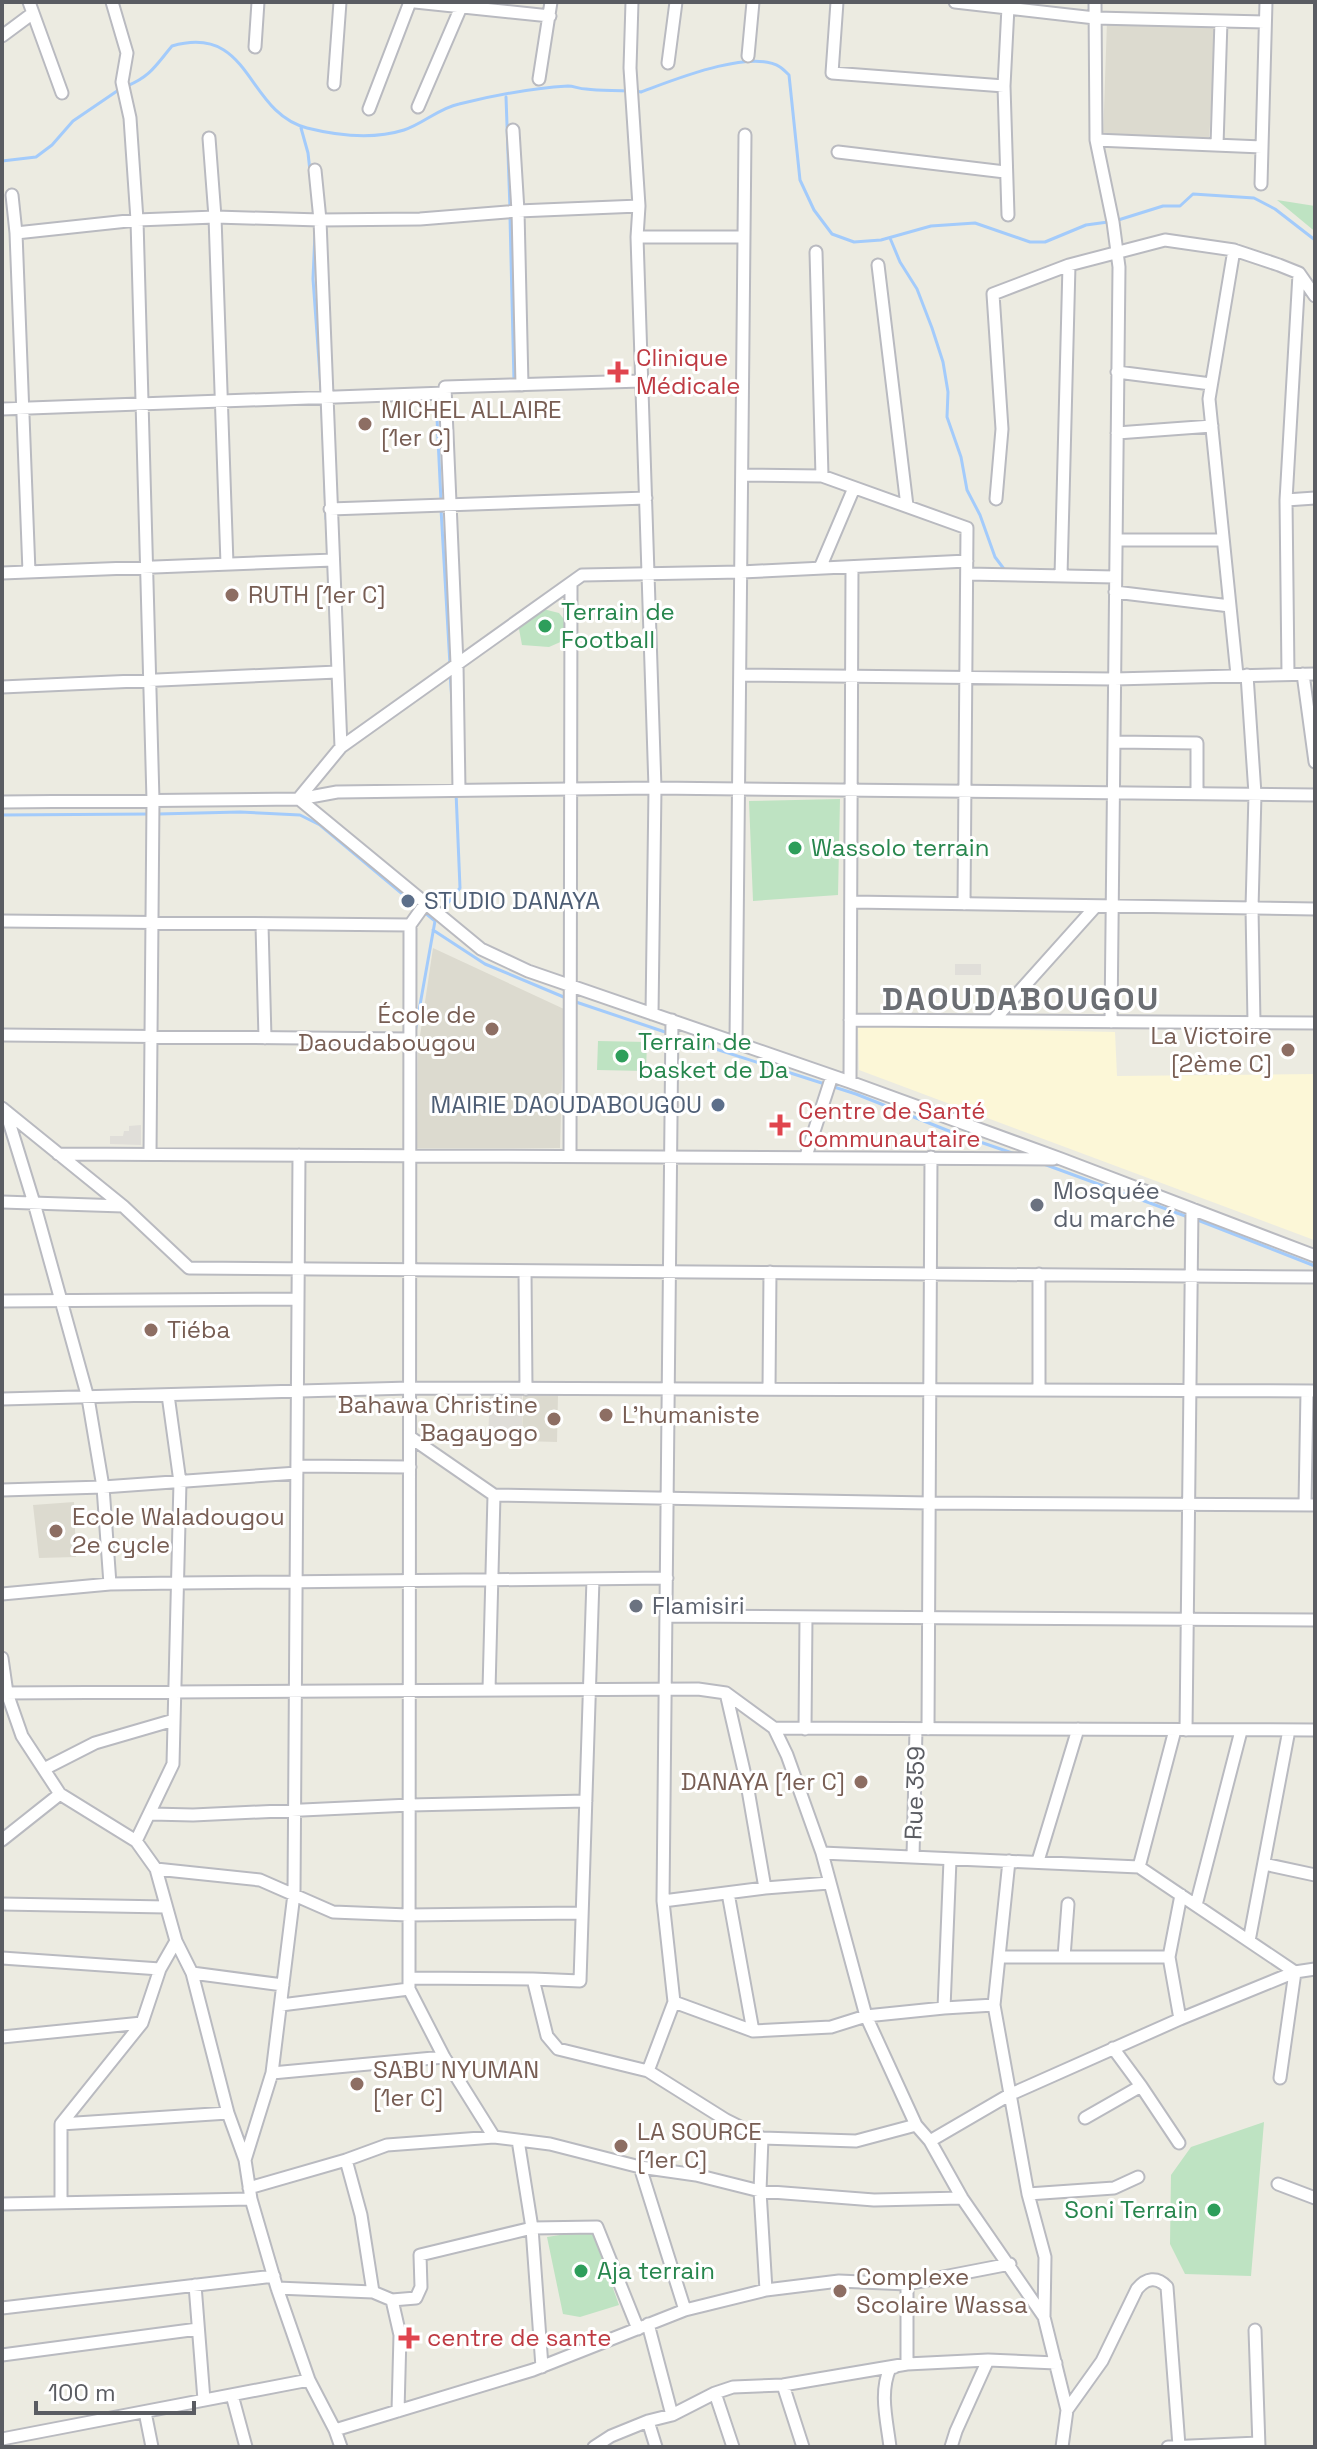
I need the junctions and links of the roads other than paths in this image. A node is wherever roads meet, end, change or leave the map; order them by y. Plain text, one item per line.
1 (112, 2) edge
2 (258, 2) edge
3 (340, 2) edge
4 (413, 2) edge
5 (551, 2) edge
6 (632, 2) edge
7 (676, 2) edge
8 (753, 2) edge
9 (837, 2) edge
10 (955, 2) edge
11 (1095, 2) edge
12 (1266, 2) edge
13 (31, 7) edge
14 (461, 7) junction
15 (506, 7) edge
16 (1008, 7) junction
17 (550, 16) junction
18 (1095, 18) junction
19 (1221, 21) junction
20 (1265, 22) junction
21 (2, 36) edge
22 (255, 47) dead end
23 (748, 56) dead end
24 (668, 63) dead end
25 (539, 79) dead end
26 (334, 84) dead end
27 (1004, 86) junction
28 (62, 93) dead end
29 (418, 107) dead end
30 (369, 109) dead end
31 (513, 130) dead end
32 (745, 135) dead end
33 (209, 138) dead end
34 (1096, 140) junction
35 (1217, 145) junction
36 (1262, 147) junction
37 (838, 152) dead end
38 (315, 170) dead end
39 (1005, 172) junction
40 (1261, 184) dead end
41 (12, 195) dead end
42 (639, 206) junction
43 (518, 211) junction
44 (1008, 215) dead end
45 (215, 217) junction
46 (137, 220) junction
47 (320, 220) junction
48 (16, 233) junction
49 (637, 237) junction
50 (744, 237) junction
51 (1234, 250) junction
52 (816, 252) dead end
53 (1117, 254) junction
54 (878, 265) dead end
55 (1069, 265) junction
56 (1299, 273) junction
57 (1315, 296) edge
58 (1117, 372) junction
59 (642, 381) junction
60 (1211, 384) junction
61 (522, 385) junction
62 (445, 393) junction
63 (325, 398) junction
64 (220, 401) junction
65 (140, 404) junction
66 (21, 408) junction
67 (2, 409) edge
68 (1212, 426) junction
69 (1117, 433) junction
70 (742, 475) junction
71 (822, 476) junction
72 (854, 488) junction
73 (646, 498) junction
74 (1315, 498) edge
75 (996, 499) dead end
76 (1286, 500) junction
77 (449, 505) junction
78 (907, 506) junction
79 (330, 509) junction
80 (1116, 540) junction
81 (1223, 540) junction
82 (333, 560) junction
83 (967, 561) junction
84 (227, 564) junction
85 (146, 567) junction
86 (852, 567) junction
87 (820, 568) junction
88 (29, 572) junction
89 (741, 572) junction
90 (2, 573) edge
91 (649, 574) junction
92 (967, 574) junction
93 (1061, 576) junction
94 (1115, 577) junction
95 (571, 583) junction
96 (1115, 592) junction
97 (1230, 606) junction
98 (457, 664) junction
99 (337, 672) junction
100 (1288, 674) junction
101 (1309, 674) edge
102 (740, 675) junction
103 (1242, 675) junction
104 (852, 677) junction
105 (966, 677) junction
106 (1114, 679) junction
107 (150, 680) junction
108 (2, 687) edge
109 (1114, 742) junction
110 (341, 747) junction
111 (1315, 762) edge
112 (655, 788) junction
113 (570, 789) junction
114 (739, 789) junction
115 (459, 790) junction
116 (851, 790) junction
117 (965, 791) junction
118 (1113, 793) junction
119 (1197, 793) junction
120 (1255, 794) junction
121 (1315, 795) edge
122 (299, 799) junction
123 (153, 800) junction
124 (2, 802) edge
125 (851, 902) junction
126 (425, 904) junction
127 (964, 904) junction
128 (1096, 906) junction
129 (1112, 906) junction
130 (1252, 908) junction
131 (1315, 909) edge
132 (2, 921) edge
133 (153, 923) junction
134 (262, 925) junction
135 (410, 925) junction
136 (569, 986) junction
137 (652, 1014) junction
138 (672, 1020) junction
139 (850, 1020) junction
140 (993, 1021) junction
141 (1111, 1022) junction
142 (1254, 1023) junction
143 (1315, 1023) edge
144 (2, 1035) edge
145 (152, 1036) junction
146 (265, 1038) junction
147 (410, 1039) junction
148 (736, 1041) junction
149 (832, 1076) junction
150 (850, 1082) junction
151 (3, 1110) edge
152 (57, 1154) junction
153 (150, 1154) junction
154 (299, 1155) junction
155 (410, 1155) junction
156 (570, 1156) junction
157 (671, 1156) junction
158 (806, 1156) junction
159 (931, 1157) junction
160 (1061, 1159) junction
161 (2, 1202) edge
162 (34, 1203) junction
163 (123, 1206) junction
164 (1192, 1209) junction
165 (1315, 1256) edge
166 (299, 1269) junction
167 (410, 1270) junction
168 (525, 1271) junction
169 (670, 1272) junction
170 (770, 1272) junction
171 (930, 1274) junction
172 (1039, 1274) junction
173 (1192, 1276) junction
174 (1315, 1277) edge
175 (298, 1299) junction
176 (2, 1301) edge
177 (60, 1301) junction
178 (410, 1388) junction
179 (526, 1389) junction
180 (669, 1389) junction
181 (769, 1389) junction
182 (930, 1390) junction
183 (1039, 1390) junction
184 (1191, 1390) junction
185 (298, 1391) junction
186 (1311, 1391) edge
187 (168, 1395) junction
188 (88, 1398) junction
189 (2, 1399) edge
190 (410, 1437) junction
191 (410, 1467) junction
192 (297, 1470) junction
193 (180, 1482) junction
194 (103, 1487) junction
195 (2, 1490) edge
196 (494, 1495) junction
197 (668, 1500) junction
198 (929, 1503) junction
199 (1190, 1503) junction
200 (1310, 1504) edge
201 (667, 1578) junction
202 (593, 1579) junction
203 (491, 1580) junction
204 (410, 1581) junction
205 (296, 1582) junction
206 (178, 1583) junction
207 (110, 1584) junction
208 (2, 1594) edge
209 (667, 1616) junction
210 (806, 1617) junction
211 (929, 1617) junction
212 (1188, 1619) junction
213 (1315, 1620) edge
214 (2, 1658) edge
215 (666, 1689) junction
216 (489, 1690) junction
217 (590, 1690) junction
218 (296, 1691) junction
219 (410, 1691) junction
220 (175, 1692) junction
221 (5, 1693) edge
222 (726, 1693) junction
223 (174, 1720) junction
224 (774, 1728) junction
225 (805, 1729) junction
226 (922, 1729) junction
227 (1078, 1729) junction
228 (1181, 1730) junction
229 (1289, 1730) junction
230 (1315, 1730) edge
231 (1241, 1731) junction
232 (44, 1769) junction
233 (60, 1794) junction
234 (586, 1801) junction
235 (410, 1805) junction
236 (295, 1811) junction
237 (151, 1814) junction
238 (2, 1840) edge
239 (136, 1841) junction
240 (822, 1853) junction
241 (913, 1857) junction
242 (950, 1860) junction
243 (1009, 1861) junction
244 (1038, 1861) junction
245 (1264, 1864) junction
246 (1139, 1867) junction
247 (156, 1869) junction
248 (1315, 1875) edge
249 (829, 1883) junction
250 (765, 1888) junction
251 (728, 1893) junction
252 (294, 1894) junction
253 (1181, 1895) junction
254 (663, 1901) junction
255 (2, 1904) edge
256 (1068, 1904) dead end
257 (1196, 1905) junction
258 (166, 1907) junction
259 (582, 1913) junction
260 (408, 1915) junction
261 (176, 1941) junction
262 (1249, 1941) junction
263 (999, 1957) junction
264 (1064, 1957) junction
265 (1169, 1957) junction
266 (2, 1958) edge
267 (160, 1969) junction
268 (1315, 1969) edge
269 (1295, 1972) junction
270 (192, 1973) junction
271 (533, 1979) junction
272 (410, 1984) junction
273 (283, 1985) junction
274 (674, 2002) junction
275 (281, 2005) junction
276 (994, 2005) junction
277 (944, 2008) junction
278 (866, 2016) junction
279 (1180, 2019) junction
280 (142, 2023) junction
281 (753, 2031) junction
282 (2, 2037) edge
283 (1113, 2048) junction
284 (444, 2057) junction
285 (648, 2071) junction
286 (272, 2073) junction
287 (1280, 2078) dead end
288 (1141, 2086) junction
289 (1009, 2095) junction
290 (228, 2113) junction
291 (1085, 2118) dead end
292 (61, 2124) junction
293 (916, 2125) junction
294 (494, 2137) junction
295 (762, 2138) junction
296 (518, 2140) junction
297 (930, 2141) junction
298 (1179, 2143) dead end
299 (245, 2160) junction
300 (346, 2160) junction
301 (640, 2167) junction
302 (1138, 2177) dead end
303 (1278, 2184) dead end
304 (760, 2191) junction
305 (250, 2194) junction
306 (1028, 2194) junction
307 (962, 2198) junction
308 (1315, 2198) edge
309 (61, 2203) junction
310 (2, 2204) edge
311 (532, 2228) junction
312 (1010, 2264) junction
313 (276, 2282) junction
314 (907, 2284) junction
315 (195, 2285) junction
316 (766, 2290) junction
317 (373, 2292) junction
318 (392, 2300) junction
319 (2, 2308) edge
320 (685, 2310) junction
321 (1044, 2317) junction
322 (643, 2326) junction
323 (198, 2329) junction
324 (1255, 2330) dead end
325 (2, 2355) edge
326 (988, 2360) junction
327 (1056, 2363) junction
328 (907, 2364) junction
329 (542, 2367) junction
330 (309, 2380) junction
331 (783, 2385) junction
332 (715, 2393) junction
333 (232, 2395) junction
334 (204, 2400) junction
335 (1067, 2410) junction
336 (398, 2411) junction
337 (145, 2412) junction
338 (672, 2415) junction
339 (648, 2421) junction
340 (335, 2430) junction
341 (2, 2439) edge
342 (1258, 2445) edge
343 (1174, 2446) edge
344 (152, 2447) edge
345 (246, 2447) edge
346 (341, 2447) edge
347 (594, 2447) edge
348 (656, 2447) edge
349 (733, 2447) edge
350 (803, 2447) edge
351 (890, 2447) edge
352 (951, 2447) edge
353 (1062, 2447) edge

1 - 46 street
2 - 22 street
3 - 26 street
4 - 14 street
4 - 30 street
5 - 17 street
6 - 42 street
7 - 24 street
8 - 23 street
9 - 27 street
10 - 16 street
11 - 18 street
12 - 20 street
13 - 21 street
13 - 28 street
14 - 15 street
14 - 29 street
15 - 17 street
16 - 18 street
16 - 27 street
17 - 25 street
18 - 19 street
18 - 34 street
19 - 20 street
19 - 35 street
20 - 36 street
27 - 39 street
31 - 43 street
32 - 50 street
33 - 45 street
34 - 35 street
34 - 53 street
35 - 36 street
36 - 40 street
37 - 39 street
38 - 47 street
39 - 44 street
41 - 48 street
42 - 43 street
42 - 49 street
43 - 47 street
43 - 61 street
45 - 46 street
45 - 47 street
45 - 64 street
46 - 48 street
46 - 65 street
47 - 63 street
48 - 66 street
49 - 50 street
49 - 59 street
50 - 70 street
51 - 53 street
51 - 56 street
51 - 60 street
52 - 71 street
53 - 55 street
53 - 58 street
54 - 78 street
55 - 75 street
55 - 93 street
56 - 57 street
56 - 76 street
58 - 60 street
58 - 69 street
59 - 61 street
59 - 73 street
60 - 68 street
61 - 62 street
62 - 63 street
62 - 77 street
63 - 64 street
63 - 79 street
64 - 65 street
64 - 84 street
65 - 66 street
65 - 85 street
66 - 67 street
66 - 88 street
68 - 69 street
68 - 81 street
69 - 80 street
70 - 71 street
70 - 89 street
71 - 72 street
72 - 78 street
72 - 87 street
73 - 77 street
73 - 91 street
74 - 76 street
76 - 100 street
77 - 79 street
77 - 98 street
78 - 83 street
79 - 82 street
80 - 81 street
80 - 94 street
81 - 97 street
82 - 84 street
82 - 99 street
83 - 86 street
83 - 92 street
84 - 85 street
85 - 88 street
85 - 107 street
86 - 87 street
86 - 104 street
87 - 89 street
88 - 90 street
89 - 91 street
89 - 102 street
91 - 95 street
91 - 112 street
92 - 93 street
92 - 105 street
93 - 94 street
94 - 96 street
95 - 98 street
95 - 113 street
96 - 97 street
96 - 106 street
97 - 103 street
98 - 110 street
98 - 115 street
99 - 107 street
99 - 110 street
100 - 101 street
100 - 103 street
101 - 111 street
102 - 104 street
102 - 114 street
103 - 106 street
103 - 120 street
104 - 105 street
104 - 116 street
105 - 106 street
105 - 117 street
106 - 109 street
107 - 108 street
107 - 123 street
109 - 118 street
109 - 119 street
110 - 122 street
112 - 113 street
112 - 114 street
112 - 137 street
113 - 115 street
113 - 136 street
114 - 116 street
114 - 148 street
115 - 122 street
116 - 117 street
116 - 125 street
117 - 118 street
117 - 127 street
118 - 119 street
118 - 129 street
119 - 120 street
120 - 121 street
120 - 130 street
122 - 123 street
122 - 126 street
123 - 124 street
123 - 133 street
125 - 127 street
125 - 139 street
126 - 135 street
126 - 136 street
127 - 128 street
128 - 129 street
128 - 140 street
129 - 130 street
129 - 141 street
130 - 131 street
130 - 142 street
132 - 133 street
133 - 134 street
133 - 145 street
134 - 135 street
134 - 146 street
135 - 147 street
136 - 137 street
136 - 156 street
137 - 138 street
138 - 148 street
138 - 157 street
139 - 140 street
139 - 150 street
140 - 141 street
141 - 142 street
142 - 143 street
144 - 145 street
145 - 146 street
145 - 153 street
146 - 147 street
147 - 155 street
148 - 149 street
149 - 150 street
149 - 158 street
150 - 160 street
151 - 152 street
151 - 162 street
152 - 153 street
152 - 163 street
153 - 154 street
154 - 155 street
154 - 166 street
155 - 156 street
155 - 167 street
156 - 157 street
157 - 158 street
157 - 169 street
158 - 159 street
159 - 160 street
159 - 171 street, Rue 359
160 - 164 street
161 - 162 street
162 - 163 street
162 - 177 street
163 - 166 street
164 - 165 street
164 - 173 street
166 - 167 street
166 - 175 street
167 - 168 street
167 - 178 street
168 - 169 street
168 - 179 street
169 - 170 street
169 - 180 street
170 - 171 street
170 - 181 street
171 - 172 street
171 - 182 street, Rue 359
172 - 173 street
172 - 183 street
173 - 174 street
173 - 184 street
175 - 177 street
175 - 185 street
176 - 177 street
177 - 188 street
178 - 179 street
178 - 185 street
178 - 190 street
179 - 180 street
180 - 181 street
180 - 197 street
181 - 182 street
182 - 183 street
182 - 198 street, Rue 359
183 - 184 street
184 - 186 street
184 - 199 street
185 - 187 street
185 - 192 street
186 - 200 street
187 - 188 street
187 - 193 street
188 - 189 street
188 - 194 street
190 - 191 street
190 - 196 street
191 - 192 street
191 - 204 street
192 - 193 street
192 - 205 street
193 - 194 street
193 - 206 street
194 - 195 street
194 - 207 street
196 - 197 street
196 - 203 street
197 - 198 street
197 - 201 street
198 - 199 street
198 - 211 street, Rue 359
199 - 200 street
199 - 212 street
201 - 202 street
201 - 209 street
202 - 203 street
202 - 217 street
203 - 204 street
203 - 216 street
204 - 205 street
204 - 219 street
205 - 206 street
205 - 218 street
206 - 207 street
206 - 220 street
207 - 208 street
209 - 210 street
209 - 215 street
210 - 211 street
210 - 225 street
211 - 212 street
211 - 226 street, Rue 359
212 - 213 street
212 - 228 street
214 - 221 street
215 - 217 street
215 - 222 street
215 - 254 street
216 - 217 street
216 - 219 street
217 - 234 street
218 - 219 street
218 - 220 street
218 - 236 street
219 - 235 street
220 - 221 street
220 - 223 street
221 - 232 street
222 - 224 street
222 - 250 street
223 - 232 street
223 - 237 street
224 - 225 street
224 - 240 street
225 - 226 street
226 - 227 street
226 - 241 street, Rue 359
227 - 228 street
227 - 244 street
228 - 231 street
228 - 246 street
229 - 230 street
229 - 231 street
229 - 245 street
231 - 257 street
232 - 233 street
233 - 238 street
233 - 239 street
234 - 235 street
234 - 259 street
235 - 236 street
235 - 260 street
236 - 237 street
236 - 252 street
237 - 239 street
239 - 247 street
240 - 241 street
240 - 249 street
241 - 242 street
242 - 243 street
242 - 277 street
243 - 244 street
243 - 263 street
244 - 246 street
245 - 248 street
245 - 262 street
246 - 253 street
247 - 252 street
247 - 258 street
249 - 250 street
249 - 278 street
250 - 251 street
251 - 254 street
251 - 281 street
252 - 260 street
252 - 273 street
253 - 257 street
253 - 265 street
254 - 274 street
255 - 258 street
256 - 264 street
257 - 262 street
258 - 261 street
259 - 260 street
259 - 271 street
260 - 272 street
261 - 267 street
261 - 270 street
262 - 269 street
263 - 264 street
263 - 276 street
264 - 265 street
265 - 279 street
266 - 267 street
267 - 280 street
268 - 269 street
269 - 279 street
269 - 287 street
270 - 273 street
270 - 290 street
271 - 272 street
271 - 285 street
272 - 275 street
272 - 284 street
273 - 275 street
274 - 281 street
274 - 285 street
275 - 286 street
276 - 277 street
276 - 289 street
277 - 278 street
278 - 281 street
278 - 293 street
279 - 283 street
280 - 282 street
280 - 292 street
283 - 288 street
283 - 289 street
284 - 286 street
284 - 294 street
285 - 295 street
286 - 299 street
288 - 291 street
288 - 298 street
289 - 297 street
289 - 306 street
290 - 292 street
290 - 299 street
292 - 309 street
293 - 295 street
293 - 297 street
294 - 296 street
294 - 300 street
295 - 304 street
296 - 301 street
296 - 311 street
297 - 307 street
299 - 305 street
300 - 305 street
300 - 317 street
301 - 304 street
301 - 320 street
302 - 306 street
303 - 308 street
304 - 307 street
304 - 316 street
305 - 309 street
305 - 313 street
306 - 321 street
307 - 312 street
309 - 310 street
311 - 318 street
311 - 322 street
311 - 329 street
312 - 314 street
312 - 321 street
313 - 315 street
313 - 317 street
313 - 330 street
314 - 316 street
314 - 328 street
315 - 319 street
315 - 323 street
316 - 320 street
317 - 318 street
318 - 336 street
320 - 322 street
321 - 327 street
322 - 329 street
322 - 338 street
323 - 325 street
323 - 334 street
324 - 342 street
326 - 327 street
326 - 328 street
326 - 352 street
327 - 335 street
328 - 331 street
328 - 351 street
329 - 336 street
330 - 333 street
330 - 340 street
331 - 332 street
331 - 350 street
332 - 338 street
332 - 349 street
333 - 334 street
333 - 345 street
334 - 337 street
335 - 343 street
335 - 353 street
336 - 340 street
337 - 341 street
337 - 344 street
338 - 339 street
339 - 347 street
339 - 348 street
340 - 346 street
342 - 343 street

